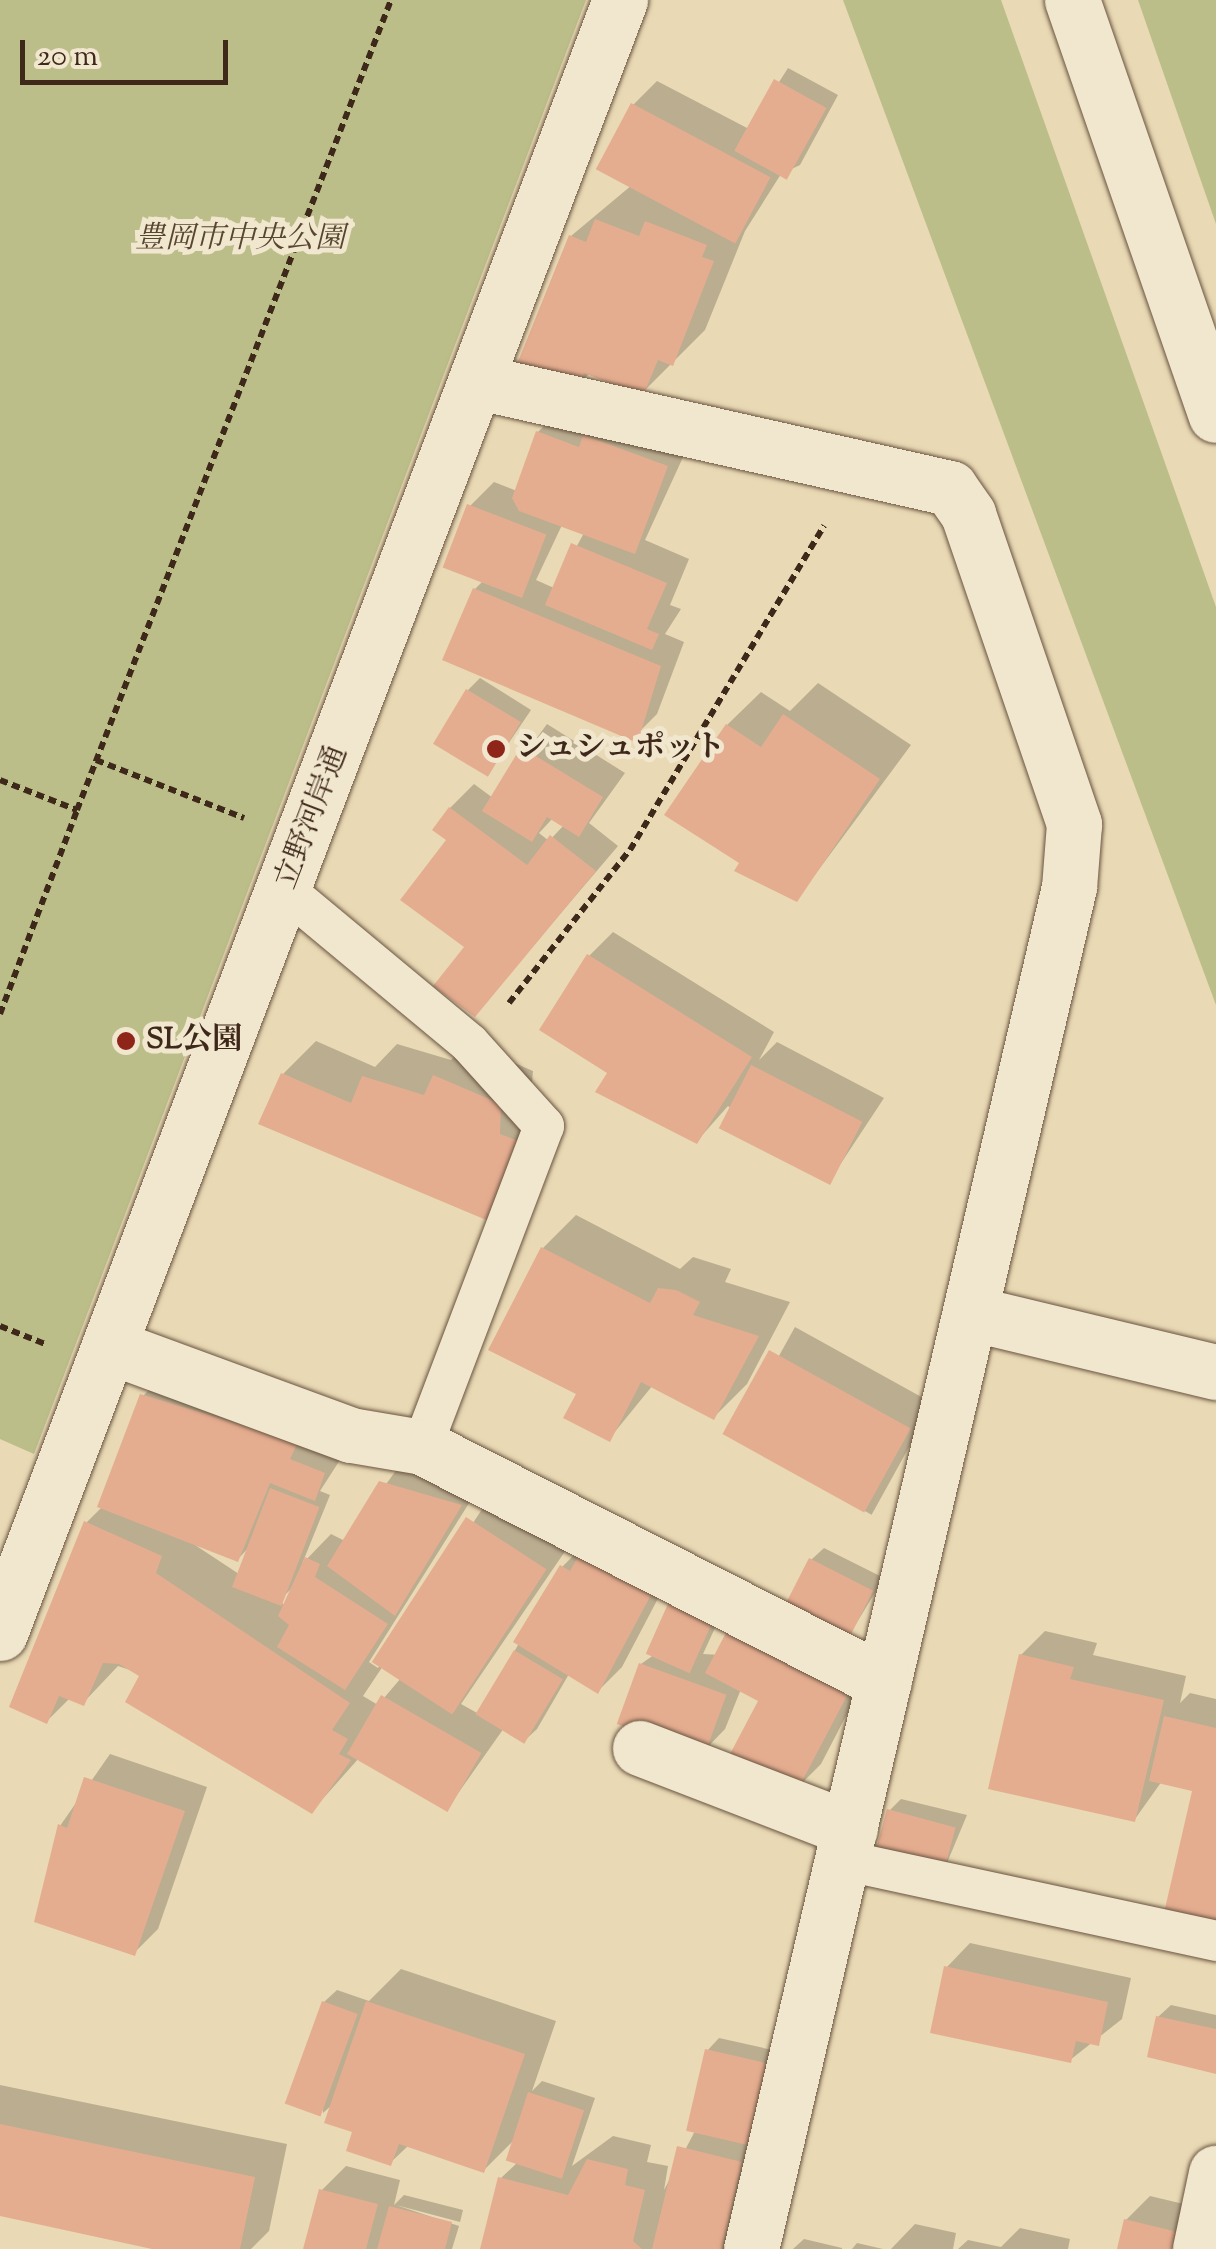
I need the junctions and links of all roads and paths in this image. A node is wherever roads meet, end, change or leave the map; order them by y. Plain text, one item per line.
1 (391, 0) edge
2 (620, 0) edge
3 (1072, 0) edge
4 (479, 382) junction
5 (1216, 414) edge
6 (830, 516) dead end
7 (96, 760) junction
8 (0, 780) edge
9 (77, 810) junction
10 (304, 841) junction
11 (286, 891) junction
12 (0, 1014) edge
13 (469, 1043) junction
14 (970, 1312) junction
15 (109, 1346) junction
16 (1216, 1372) edge
17 (422, 1448) junction
18 (0, 1633) edge
19 (884, 1682) junction
20 (640, 1748) dead end
21 (846, 1845) junction
22 (1216, 1941) edge
23 (751, 2249) edge

1 - 7 path
2 - 4 street, 立野河岸通
3 - 5 street
4 - 10 street, 立野河岸通
4 - 14 street
6 - 13 path
7 - 9 path
7 - 10 path
8 - 9 path
9 - 12 path
10 - 11 street, 立野河岸通
11 - 13 lane
11 - 15 street, 立野河岸通
13 - 17 lane
14 - 16 street
14 - 19 street
15 - 17 street
15 - 18 street, 立野河岸通
17 - 19 street
19 - 21 street
20 - 21 street
21 - 22 lane
21 - 23 street

